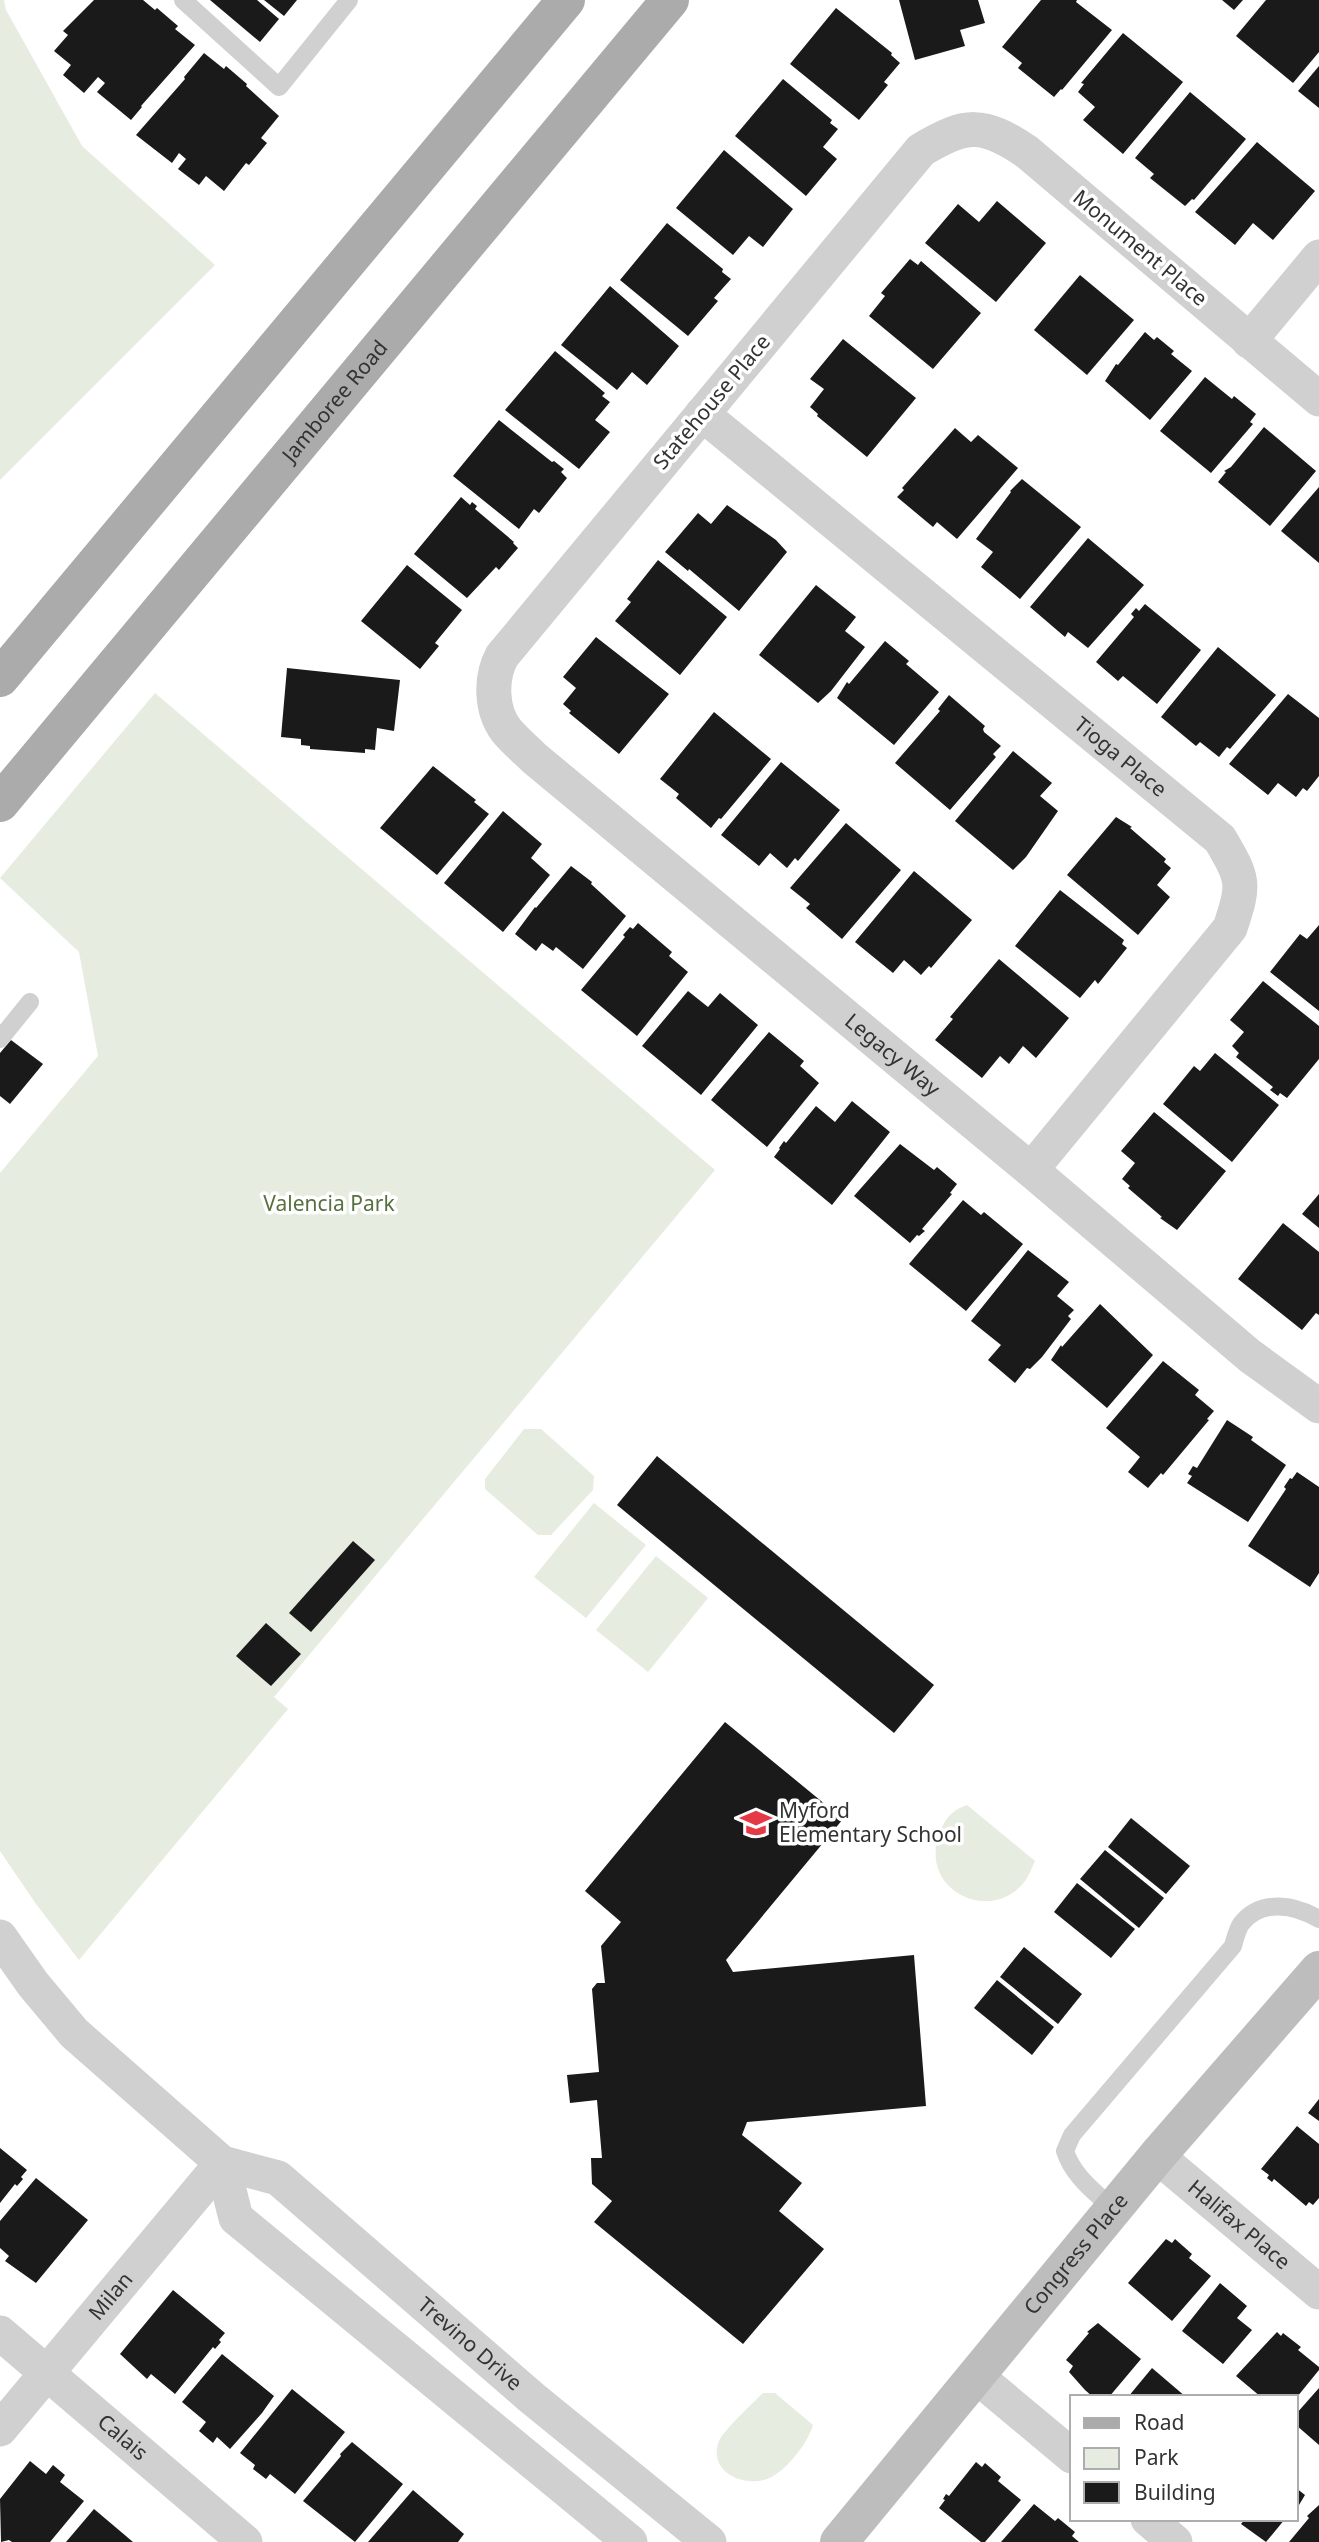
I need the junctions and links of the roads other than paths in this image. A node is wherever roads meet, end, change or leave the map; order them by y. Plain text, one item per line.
1 (183, 0) edge
2 (349, 0) edge
3 (566, 0) edge
4 (670, 0) edge
5 (948, 134) joint
6 (1319, 257) edge
7 (1249, 341) junction
8 (1319, 399) edge
9 (702, 414) junction
10 (0, 678) edge
11 (495, 682) joint
12 (0, 803) edge
13 (30, 1002) dead end
14 (0, 1039) edge
15 (1031, 1170) junction
16 (1319, 1406) edge
17 (1319, 1919) edge
18 (0, 1937) edge
19 (1319, 1970) edge
20 (1157, 2156) junction
21 (222, 2164) junction
22 (1113, 2209) junction
23 (1319, 2292) edge
24 (0, 2333) edge
25 (46, 2374) junction
26 (975, 2375) junction
27 (0, 2429) edge
28 (1070, 2454) edge
29 (1150, 2521) edge
30 (245, 2542) edge
31 (630, 2542) edge
32 (709, 2542) edge
33 (839, 2542) edge
34 (1175, 2542) edge

1 - 2 lane
3 - 10 main road
4 - 12 main road, Jamboree Road
5 - 7 street, Monument Place
5 - 9 street, Statehouse Place
6 - 7 street
7 - 8 street, Monument Place
9 - 11 street, Statehouse Place
9 - 15 street, Tioga Place
11 - 15 street, Legacy Way
13 - 14 lane
15 - 16 street, Legacy Way
17 - 22 lane
18 - 21 street, Trevino Drive
19 - 20 street, Congress Place
20 - 22 street, Congress Place
20 - 23 street, Halifax Place
21 - 25 street, Milan
21 - 31 street
21 - 32 street, Trevino Drive
22 - 26 street, Congress Place
24 - 25 street, Calais
25 - 27 street, Milan
25 - 30 street, Calais
26 - 28 street
26 - 33 street, Congress Place
29 - 34 street

